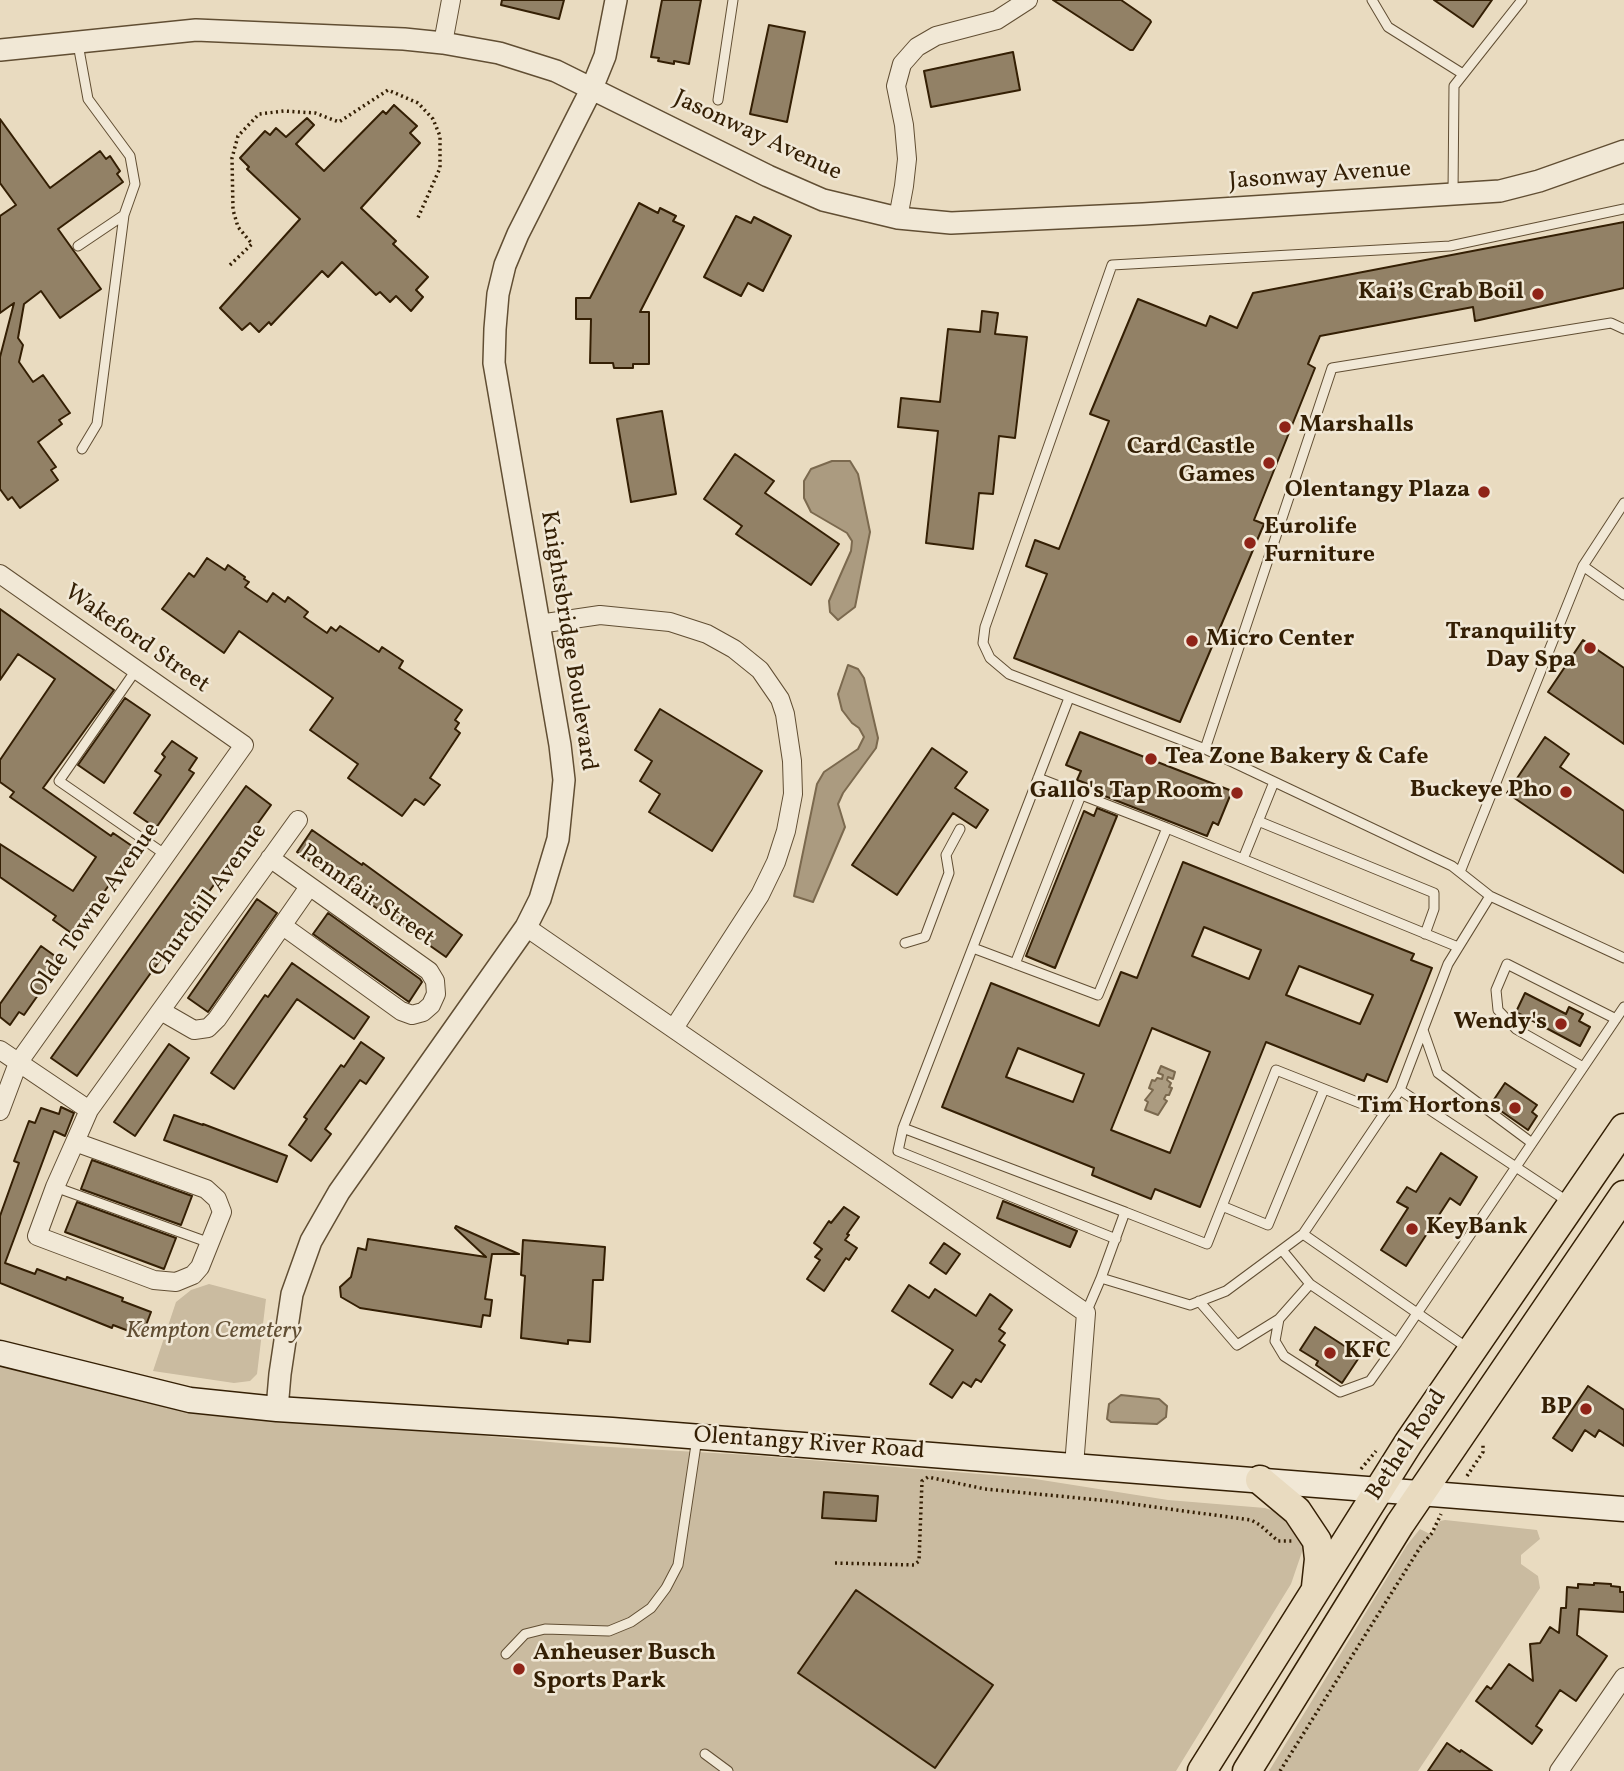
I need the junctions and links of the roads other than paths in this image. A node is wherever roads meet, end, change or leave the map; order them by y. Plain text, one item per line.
1 (451, 0) edge
2 (616, 0) edge
3 (733, 0) edge
4 (1028, 0) edge
5 (1372, 0) edge
6 (1522, 0) edge
7 (78, 42) junction
8 (443, 43) junction
9 (0, 50) edge
10 (1464, 74) junction
11 (592, 88) junction
12 (718, 100) dead end
13 (1624, 150) edge
14 (1453, 194) junction
15 (1624, 209) edge
16 (124, 215) junction
17 (898, 218) junction
18 (78, 246) dead end
19 (1624, 329) edge
20 (82, 449) dead end
21 (1624, 503) edge
22 (1583, 566) junction
23 (0, 574) edge
24 (1624, 595) edge
25 (539, 624) junction
26 (136, 670) junction
27 (1069, 698) junction
28 (244, 745) joint
29 (1205, 749) junction
30 (1038, 778) junction
31 (1274, 782) junction
32 (1081, 795) junction
33 (298, 820) dead end
34 (1258, 821) junction
35 (1167, 828) junction
36 (960, 829) dead end
37 (166, 855) junction
38 (270, 859) junction
39 (1243, 859) junction
40 (1460, 872) junction
41 (309, 887) junction
42 (1490, 896) junction
43 (283, 926) junction
44 (526, 927) junction
45 (1425, 933) junction
46 (905, 943) dead end
47 (1458, 947) junction
48 (973, 948) junction
49 (1624, 958) edge
50 (1015, 964) junction
51 (1624, 1007) edge
52 (161, 1011) junction
53 (1616, 1019) junction
54 (674, 1028) junction
55 (1423, 1030) junction
56 (0, 1051) edge
57 (18, 1063) junction
58 (1583, 1067) junction
59 (1324, 1089) junction
60 (1400, 1090) junction
61 (89, 1110) junction
62 (0, 1111) edge
63 (1385, 1112) junction
64 (903, 1128) junction
65 (1624, 1128) edge
66 (75, 1142) junction
67 (1532, 1143) junction
68 (1516, 1167) junction
69 (55, 1187) junction
70 (1624, 1195) edge
71 (1572, 1204) junction
72 (1222, 1206) junction
73 (1125, 1212) junction
74 (1303, 1234) junction
75 (1116, 1239) junction
76 (211, 1244) junction
77 (1283, 1250) junction
78 (1101, 1278) junction
79 (1310, 1284) junction
80 (1199, 1301) junction
81 (1086, 1312) junction
82 (1417, 1314) junction
83 (1279, 1319) junction
84 (1397, 1343) junction
85 (1471, 1350) junction
86 (0, 1353) edge
87 (277, 1409) junction
88 (698, 1437) junction
89 (1074, 1466) junction
90 (1260, 1480) junction
91 (1380, 1490) junction
92 (1422, 1491) junction
93 (1624, 1509) edge
94 (1315, 1590) junction
95 (506, 1654) dead end
96 (1624, 1677) edge
97 (705, 1755) dead end
98 (728, 1771) edge
99 (1202, 1771) edge
100 (1247, 1771) edge
101 (1559, 1771) edge

1 - 8 street
2 - 11 street, Knightsbridge Boulevard
3 - 12 lane
4 - 17 street
5 - 10 lane
6 - 10 lane
7 - 8 street, Jasonway Avenue
7 - 9 street, Jasonway Avenue
7 - 16 lane
8 - 11 street, Jasonway Avenue
10 - 14 lane
11 - 17 street, Jasonway Avenue
11 - 25 street, Knightsbridge Boulevard
13 - 14 street, Jasonway Avenue
14 - 17 street, Jasonway Avenue
15 - 27 lane
16 - 18 lane
16 - 20 lane
19 - 29 lane
21 - 22 lane
22 - 24 lane
22 - 40 lane
23 - 26 street, Wakeford Street
25 - 44 street, Knightsbridge Boulevard
25 - 54 street
26 - 28 street, Wakeford Street
26 - 37 lane
27 - 29 lane
27 - 30 lane
28 - 37 street, Olde Towne Avenue
29 - 31 lane
30 - 32 lane
30 - 48 lane
31 - 34 lane
31 - 40 lane
32 - 35 lane
32 - 50 lane
33 - 38 street, Churchill Avenue
34 - 39 lane
34 - 45 lane
35 - 39 lane
35 - 50 lane
36 - 46 lane
37 - 57 street, Olde Towne Avenue
38 - 41 street, Pennfair Street
38 - 52 street, Churchill Avenue
39 - 45 lane
40 - 42 lane
41 - 43 street, Churchill Avenue
41 - 43 street, Pennfair Street
42 - 47 lane
42 - 49 lane
43 - 52 street, Churchill Avenue
44 - 54 street
44 - 87 street, Knightsbridge Boulevard
45 - 47 lane
47 - 55 lane
48 - 50 lane
48 - 64 lane
51 - 53 lane
52 - 61 street, Churchill Avenue
53 - 58 lane
53 - 58 lane
54 - 81 street
55 - 60 lane
55 - 67 lane
56 - 57 street
57 - 61 street
57 - 62 street, Olde Towne Avenue
58 - 67 lane
59 - 63 lane
59 - 72 lane
59 - 72 lane
60 - 63 lane
60 - 68 lane
61 - 66 street, Churchill Avenue
63 - 74 lane
64 - 73 lane
64 - 75 lane
65 - 71 main road, Bethel Road
66 - 69 street, Churchill Avenue
66 - 76 street
67 - 68 lane
68 - 71 lane
68 - 82 lane
69 - 76 lane
69 - 76 street, Churchill Avenue
70 - 92 main road, Bethel Road
71 - 85 main road, Bethel Road
72 - 73 lane
73 - 75 lane
74 - 77 lane
74 - 82 lane
75 - 78 lane
77 - 79 lane
77 - 80 lane
78 - 80 lane
78 - 81 lane
79 - 83 lane
79 - 84 lane
80 - 83 lane
81 - 89 street
82 - 84 lane
82 - 85 lane
83 - 84 lane
85 - 91 main road, Bethel Road
86 - 87 main road, Olentangy River Road
87 - 88 main road, Olentangy River Road
88 - 89 main road, Olentangy River Road
88 - 95 lane
89 - 90 main road, Olentangy River Road
90 - 91 main road, Olentangy River Road
90 - 94 main road
91 - 92 main road, Olentangy River Road
91 - 94 main road, Bethel Road
92 - 93 main road, Olentangy River Road
92 - 100 main road, Bethel Road
94 - 99 main road, Bethel Road
96 - 101 street
97 - 98 lane

